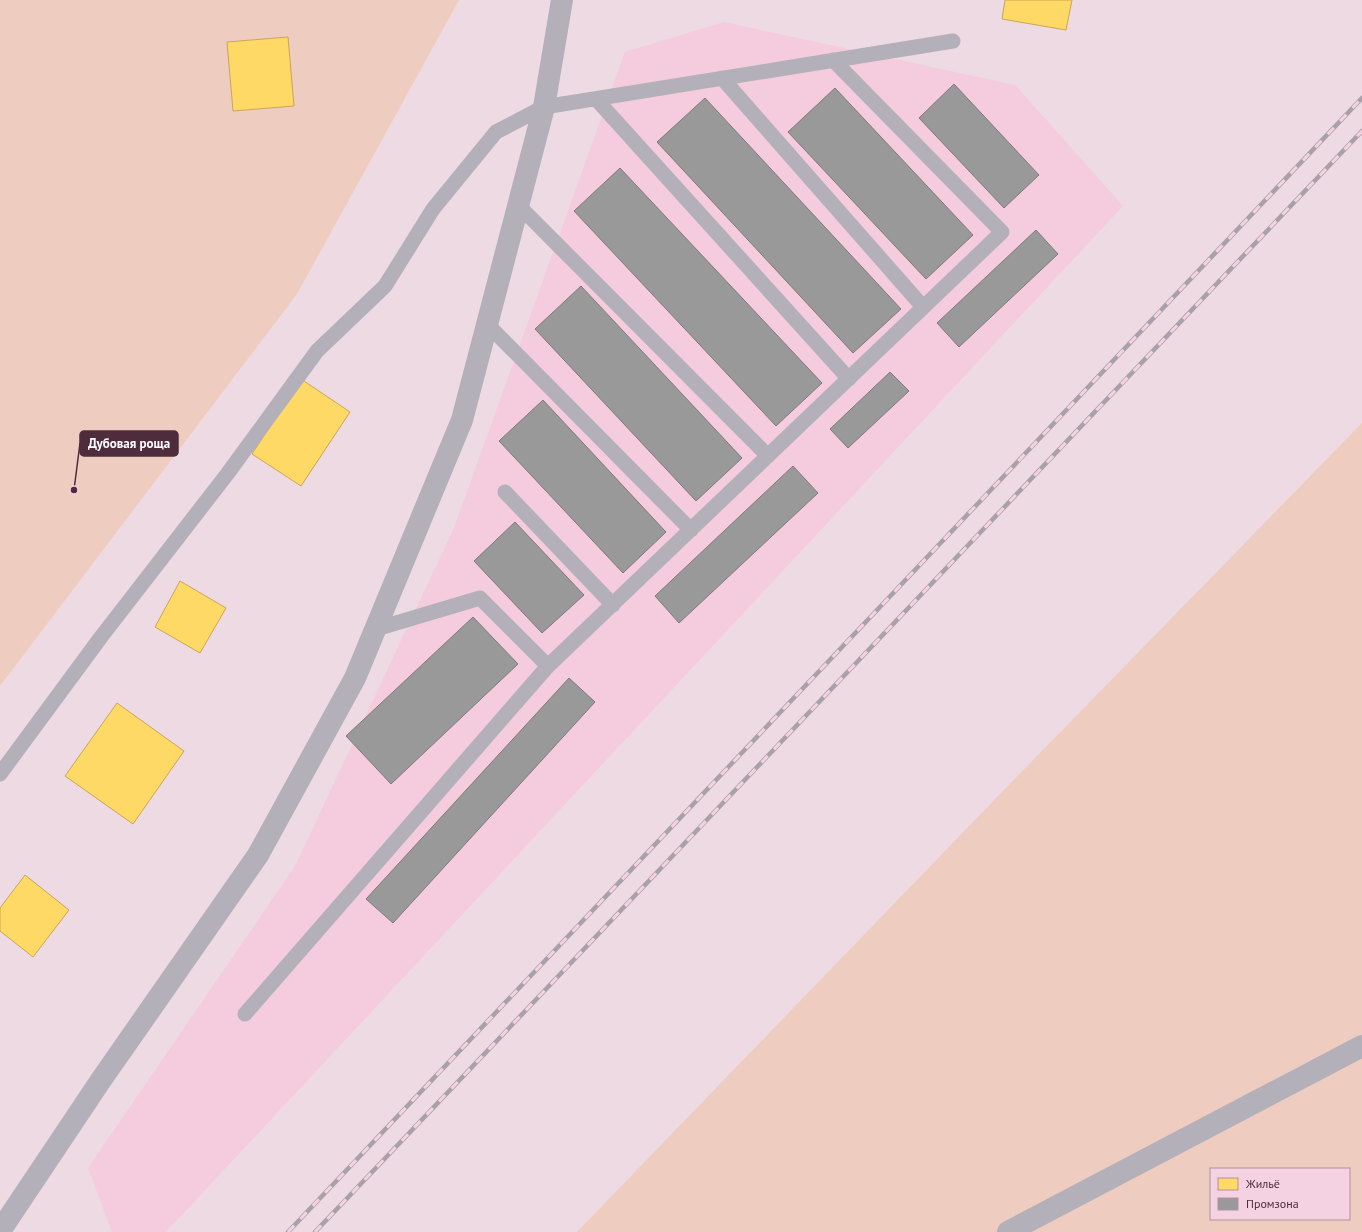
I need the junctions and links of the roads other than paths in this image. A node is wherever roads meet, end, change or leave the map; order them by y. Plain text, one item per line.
1 (562, 0) edge
2 (953, 41) dead end
3 (833, 60) junction
4 (722, 78) junction
5 (596, 99) junction
6 (544, 107) junction
7 (518, 205) junction
8 (923, 307) junction
9 (487, 324) junction
10 (848, 379) junction
11 (768, 456) junction
12 (506, 492) dead end
13 (691, 530) junction
14 (613, 605) junction
15 (376, 629) junction
16 (548, 666) junction
17 (0, 774) edge
18 (245, 1014) dead end
19 (1362, 1046) edge
20 (0, 1231) edge
21 (1008, 1232) edge

1 - 6 street
2 - 3 lane
3 - 4 lane
3 - 8 lane
4 - 5 lane
4 - 8 lane
5 - 6 lane
5 - 10 lane
6 - 7 street
6 - 17 lane
7 - 9 street
7 - 11 lane
8 - 10 lane
9 - 13 lane
9 - 15 street
10 - 11 lane
11 - 13 lane
12 - 14 lane
13 - 14 lane
14 - 16 lane
15 - 16 lane
15 - 20 street
16 - 18 lane
19 - 21 street

